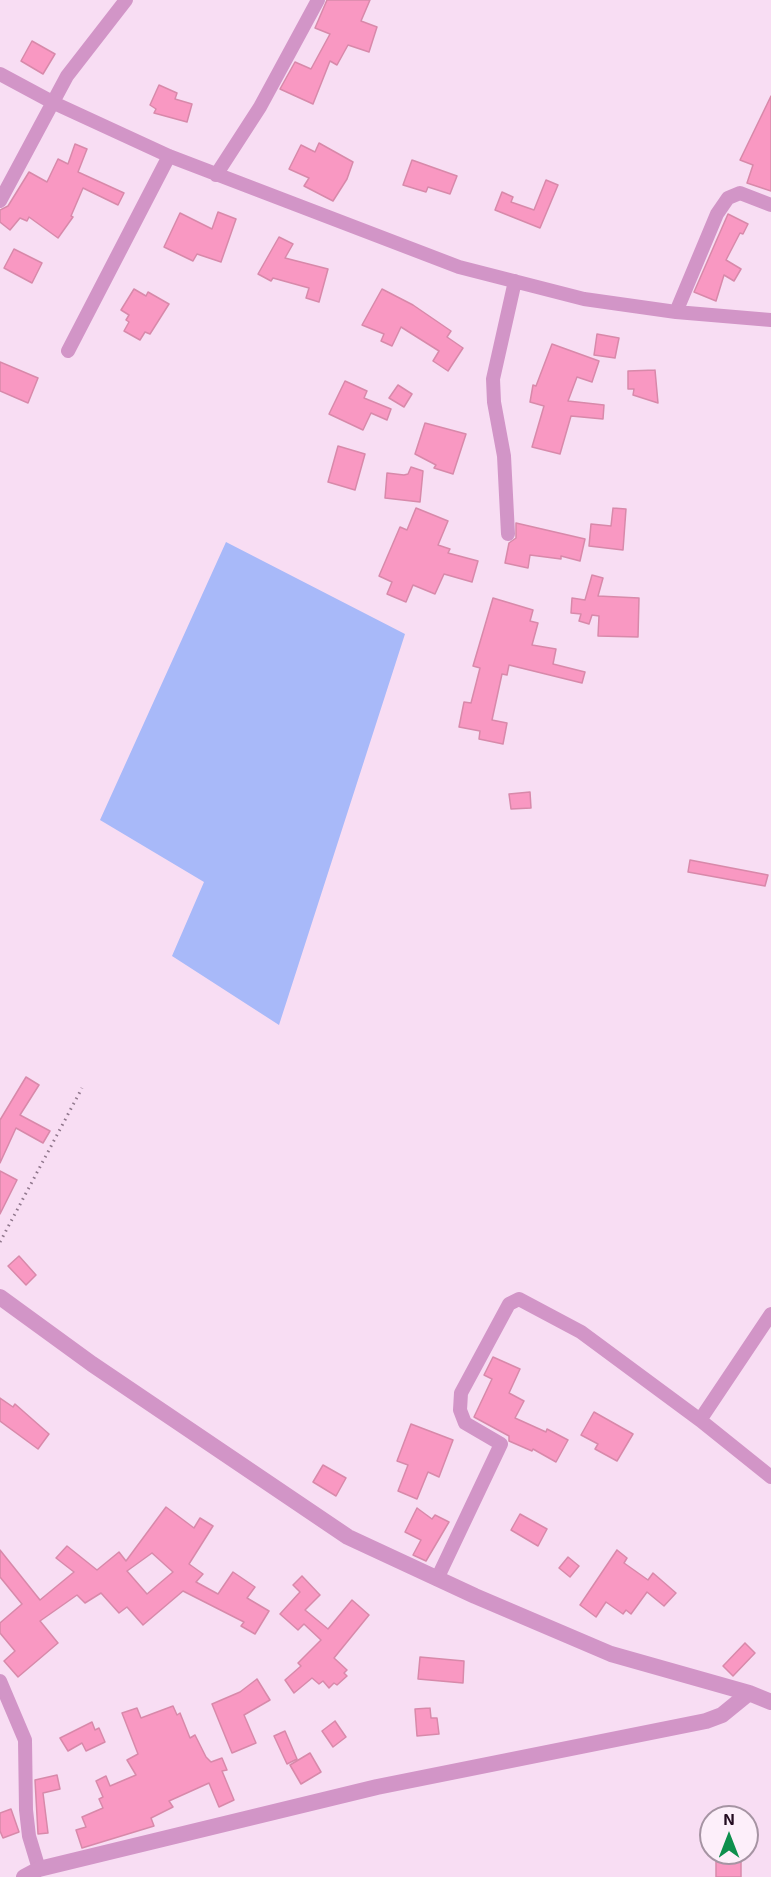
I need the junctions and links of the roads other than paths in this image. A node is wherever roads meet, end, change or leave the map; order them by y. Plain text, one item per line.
1 (126, 0) edge
2 (318, 0) edge
3 (0, 74) edge
4 (54, 103) junction
5 (170, 156) junction
6 (216, 175) junction
7 (0, 201) edge
8 (771, 205) edge
9 (515, 281) junction
10 (676, 312) junction
11 (771, 320) edge
12 (68, 351) dead end
13 (508, 534) dead end
14 (0, 1297) edge
15 (771, 1314) edge
16 (699, 1420) junction
17 (771, 1477) edge
18 (438, 1579) junction
19 (0, 1681) edge
20 (749, 1693) junction
21 (771, 1702) edge
22 (39, 1869) junction
23 (24, 1877) edge

1 - 4 street
2 - 6 street
3 - 4 street
4 - 5 street
4 - 7 street
5 - 6 street
5 - 12 street
6 - 9 street
8 - 10 street
9 - 10 street
9 - 13 street
10 - 11 street
14 - 18 street
15 - 16 street
16 - 17 street
16 - 18 street
18 - 20 street
19 - 22 street
20 - 21 street
20 - 22 street
22 - 23 street

